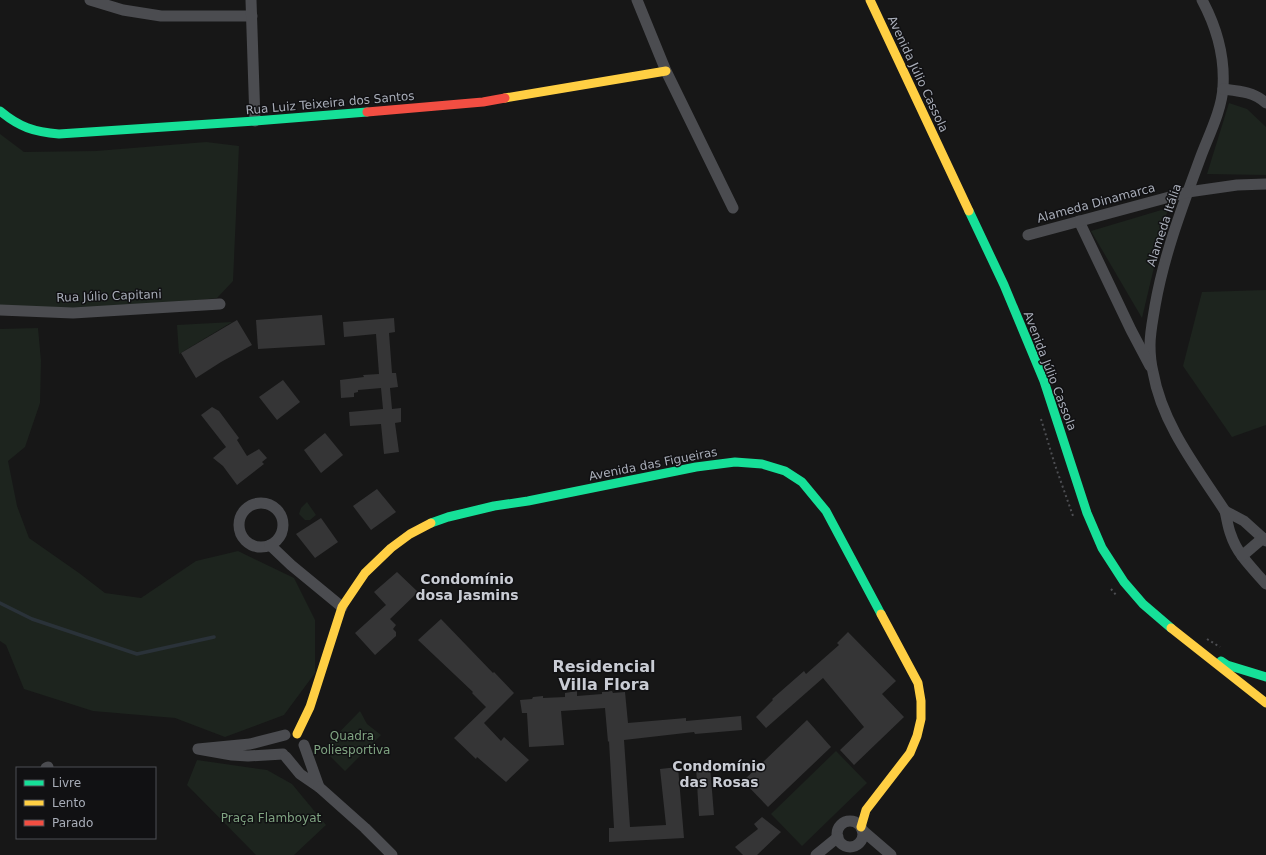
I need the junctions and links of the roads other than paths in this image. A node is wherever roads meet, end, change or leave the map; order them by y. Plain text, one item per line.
1 (90, 0) edge
2 (251, 0) edge
3 (637, 0) edge
4 (870, 0) edge
5 (1202, 0) edge
6 (252, 16) junction
7 (666, 71) junction
8 (1223, 89) junction
9 (1266, 103) edge
10 (0, 111) edge
11 (255, 121) junction
12 (1266, 184) edge
13 (1188, 192) junction
14 (733, 208) dead end
15 (1079, 221) junction
16 (1028, 235) dead end
17 (220, 304) dead end
18 (0, 310) edge
19 (1153, 373) junction
20 (1225, 511) junction
21 (1265, 540) edge
22 (270, 545) dead end
23 (1242, 556) junction
24 (1266, 584) edge
25 (342, 607) junction
26 (1188, 643) junction
27 (1266, 677) edge
28 (1266, 703) edge
29 (297, 734) junction
30 (284, 735) junction
31 (304, 745) junction
32 (284, 756) junction
33 (319, 787) junction
34 (862, 829) junction
35 (838, 837) junction
36 (850, 847) junction
37 (392, 855) edge
38 (816, 855) edge
39 (859, 855) edge
40 (891, 855) edge

1 - 6 street
2 - 6 street
3 - 7 street
4 - 26 street, Avenida Júlio Cassola
5 - 8 street, Alameda Itália
6 - 11 street
7 - 11 street, Rua Luiz Teixeira dos Santos
7 - 14 street
8 - 9 street
8 - 13 street, Alameda Itália
10 - 11 street, Rua Luiz Teixeira dos Santos
12 - 13 street, Alameda Dinamarca
13 - 15 street, Alameda Dinamarca
13 - 19 street, Alameda Itália
15 - 16 street, Alameda Dinamarca
15 - 19 street, Alameda Itália
17 - 18 street, Rua Júlio Capitani
19 - 20 street, Alameda Itália
20 - 21 street, Alameda Itália
20 - 23 street, Alameda Itália
21 - 23 street
22 - 25 street
23 - 24 street, Alameda Itália
25 - 29 street, Avenida das Figueiras
25 - 34 street, Avenida das Figueiras
26 - 27 street
26 - 28 street, Avenida Júlio Cassola
29 - 30 street
29 - 31 street
30 - 32 street
30 - 32 street
31 - 32 street
31 - 33 street
32 - 33 street
33 - 37 street
34 - 35 street
34 - 36 street
34 - 40 street
35 - 36 street
35 - 38 street
36 - 39 street

